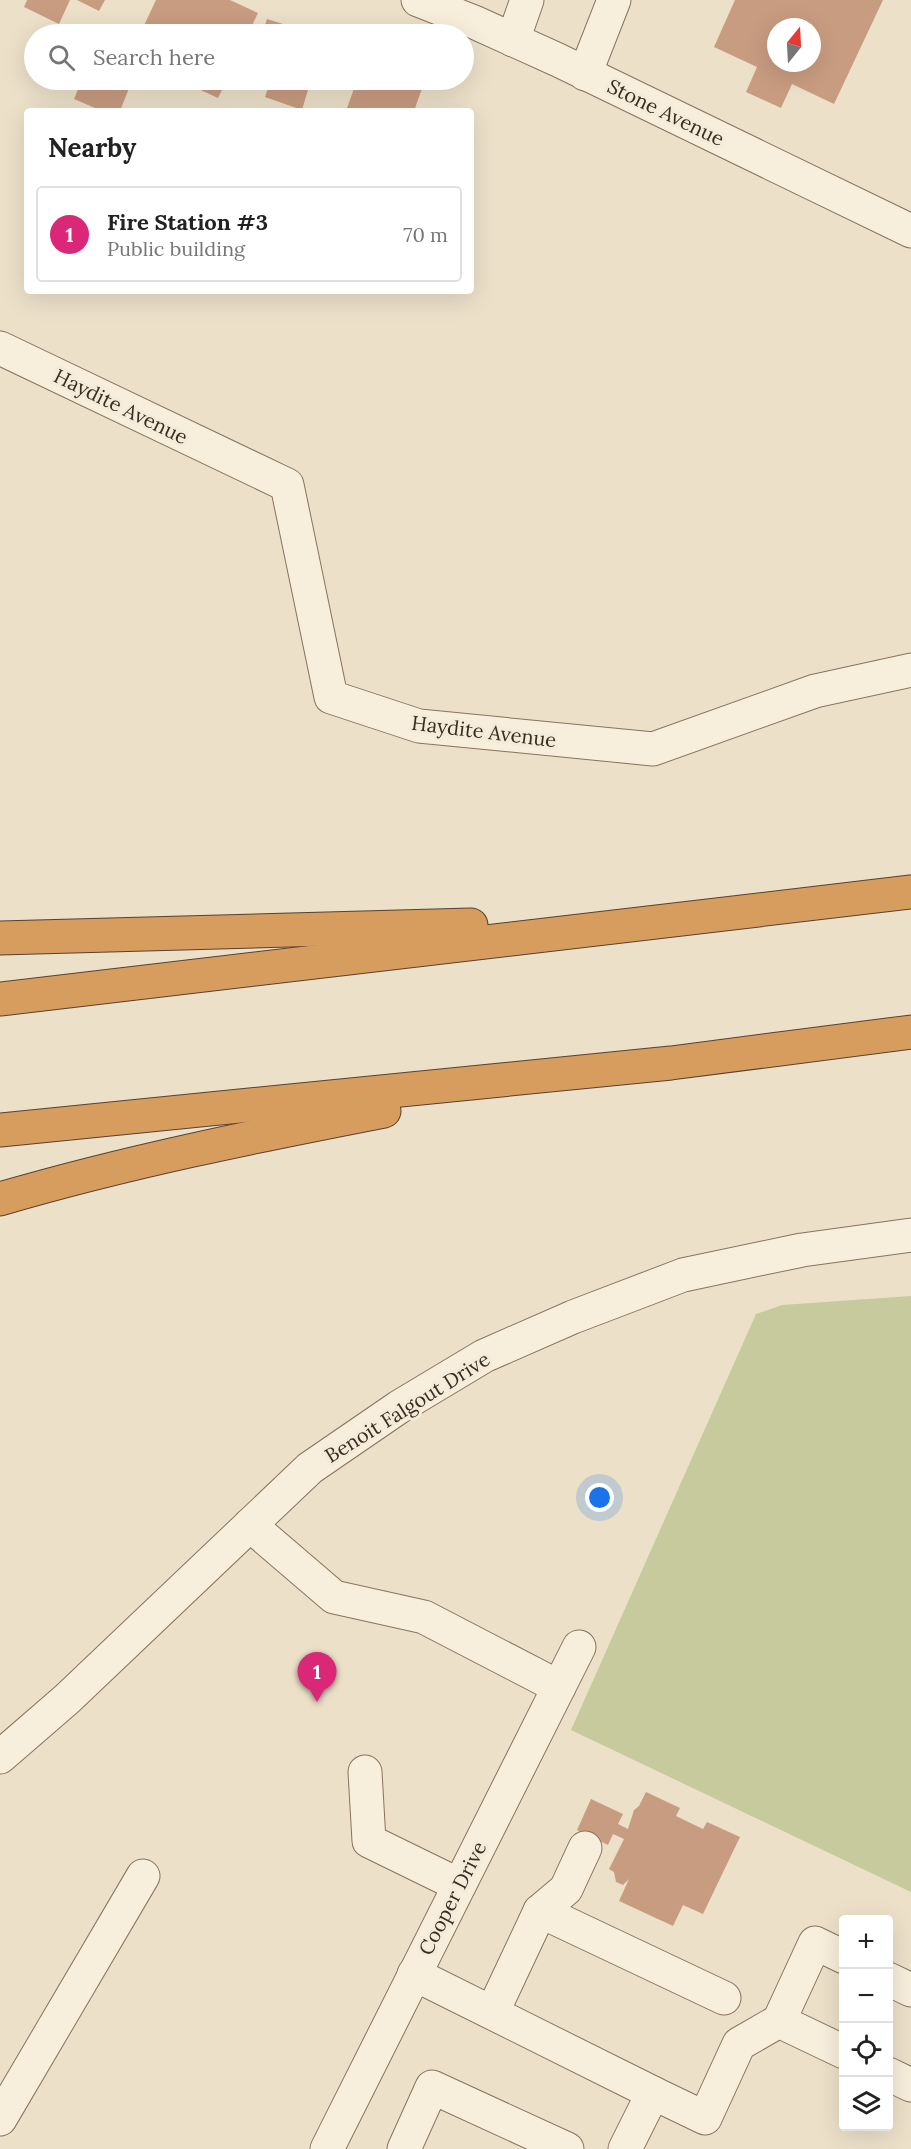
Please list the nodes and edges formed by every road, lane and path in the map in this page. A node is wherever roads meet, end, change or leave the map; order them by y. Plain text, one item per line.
1 (418, 0) edge
2 (527, 0) edge
3 (614, 0) edge
4 (513, 40) junction
5 (585, 74) junction
6 (911, 231) edge
7 (0, 348) edge
8 (911, 669) edge
9 (911, 892) edge
10 (686, 919) junction
11 (0, 938) edge
12 (0, 999) edge
13 (911, 1032) edge
14 (671, 1063) junction
15 (0, 1130) edge
16 (0, 1199) edge
17 (911, 1235) edge
18 (250, 1526) junction
19 (579, 1647) dead end
20 (559, 1687) junction
21 (0, 1757) edge
22 (365, 1772) dead end
23 (585, 1848) dead end
24 (143, 1876) dead end
25 (459, 1885) junction
26 (540, 1911) junction
27 (839, 1955) edge
28 (414, 1974) junction
29 (893, 1981) edge
30 (911, 1990) edge
31 (724, 1998) dead end
32 (493, 2011) junction
33 (780, 2021) junction
34 (839, 2050) edge
35 (893, 2076) edge
36 (911, 2085) edge
37 (653, 2093) junction
38 (0, 2119) edge
39 (327, 2149) edge
40 (404, 2149) edge
41 (567, 2149) edge
42 (625, 2149) edge

1 - 4 street, Stone Avenue
2 - 4 street
3 - 5 street
4 - 5 street, Stone Avenue
5 - 6 street, Stone Avenue
7 - 8 street, Haydite Avenue
9 - 10 highway
10 - 11 highway
10 - 12 highway
13 - 14 highway
14 - 15 highway
14 - 16 highway
17 - 18 street, Benoit Falgout Drive
18 - 20 street
18 - 21 street, Benoit Falgout Drive
19 - 20 street, Cooper Drive
20 - 25 street, Cooper Drive
22 - 25 street
23 - 26 street
24 - 38 street
25 - 28 street, Cooper Drive
26 - 31 street
26 - 32 street
27 - 33 street
28 - 32 street
28 - 39 street, Cooper Drive
29 - 30 street
32 - 37 street
33 - 34 street
33 - 37 street
35 - 36 street
37 - 42 street
40 - 41 street

